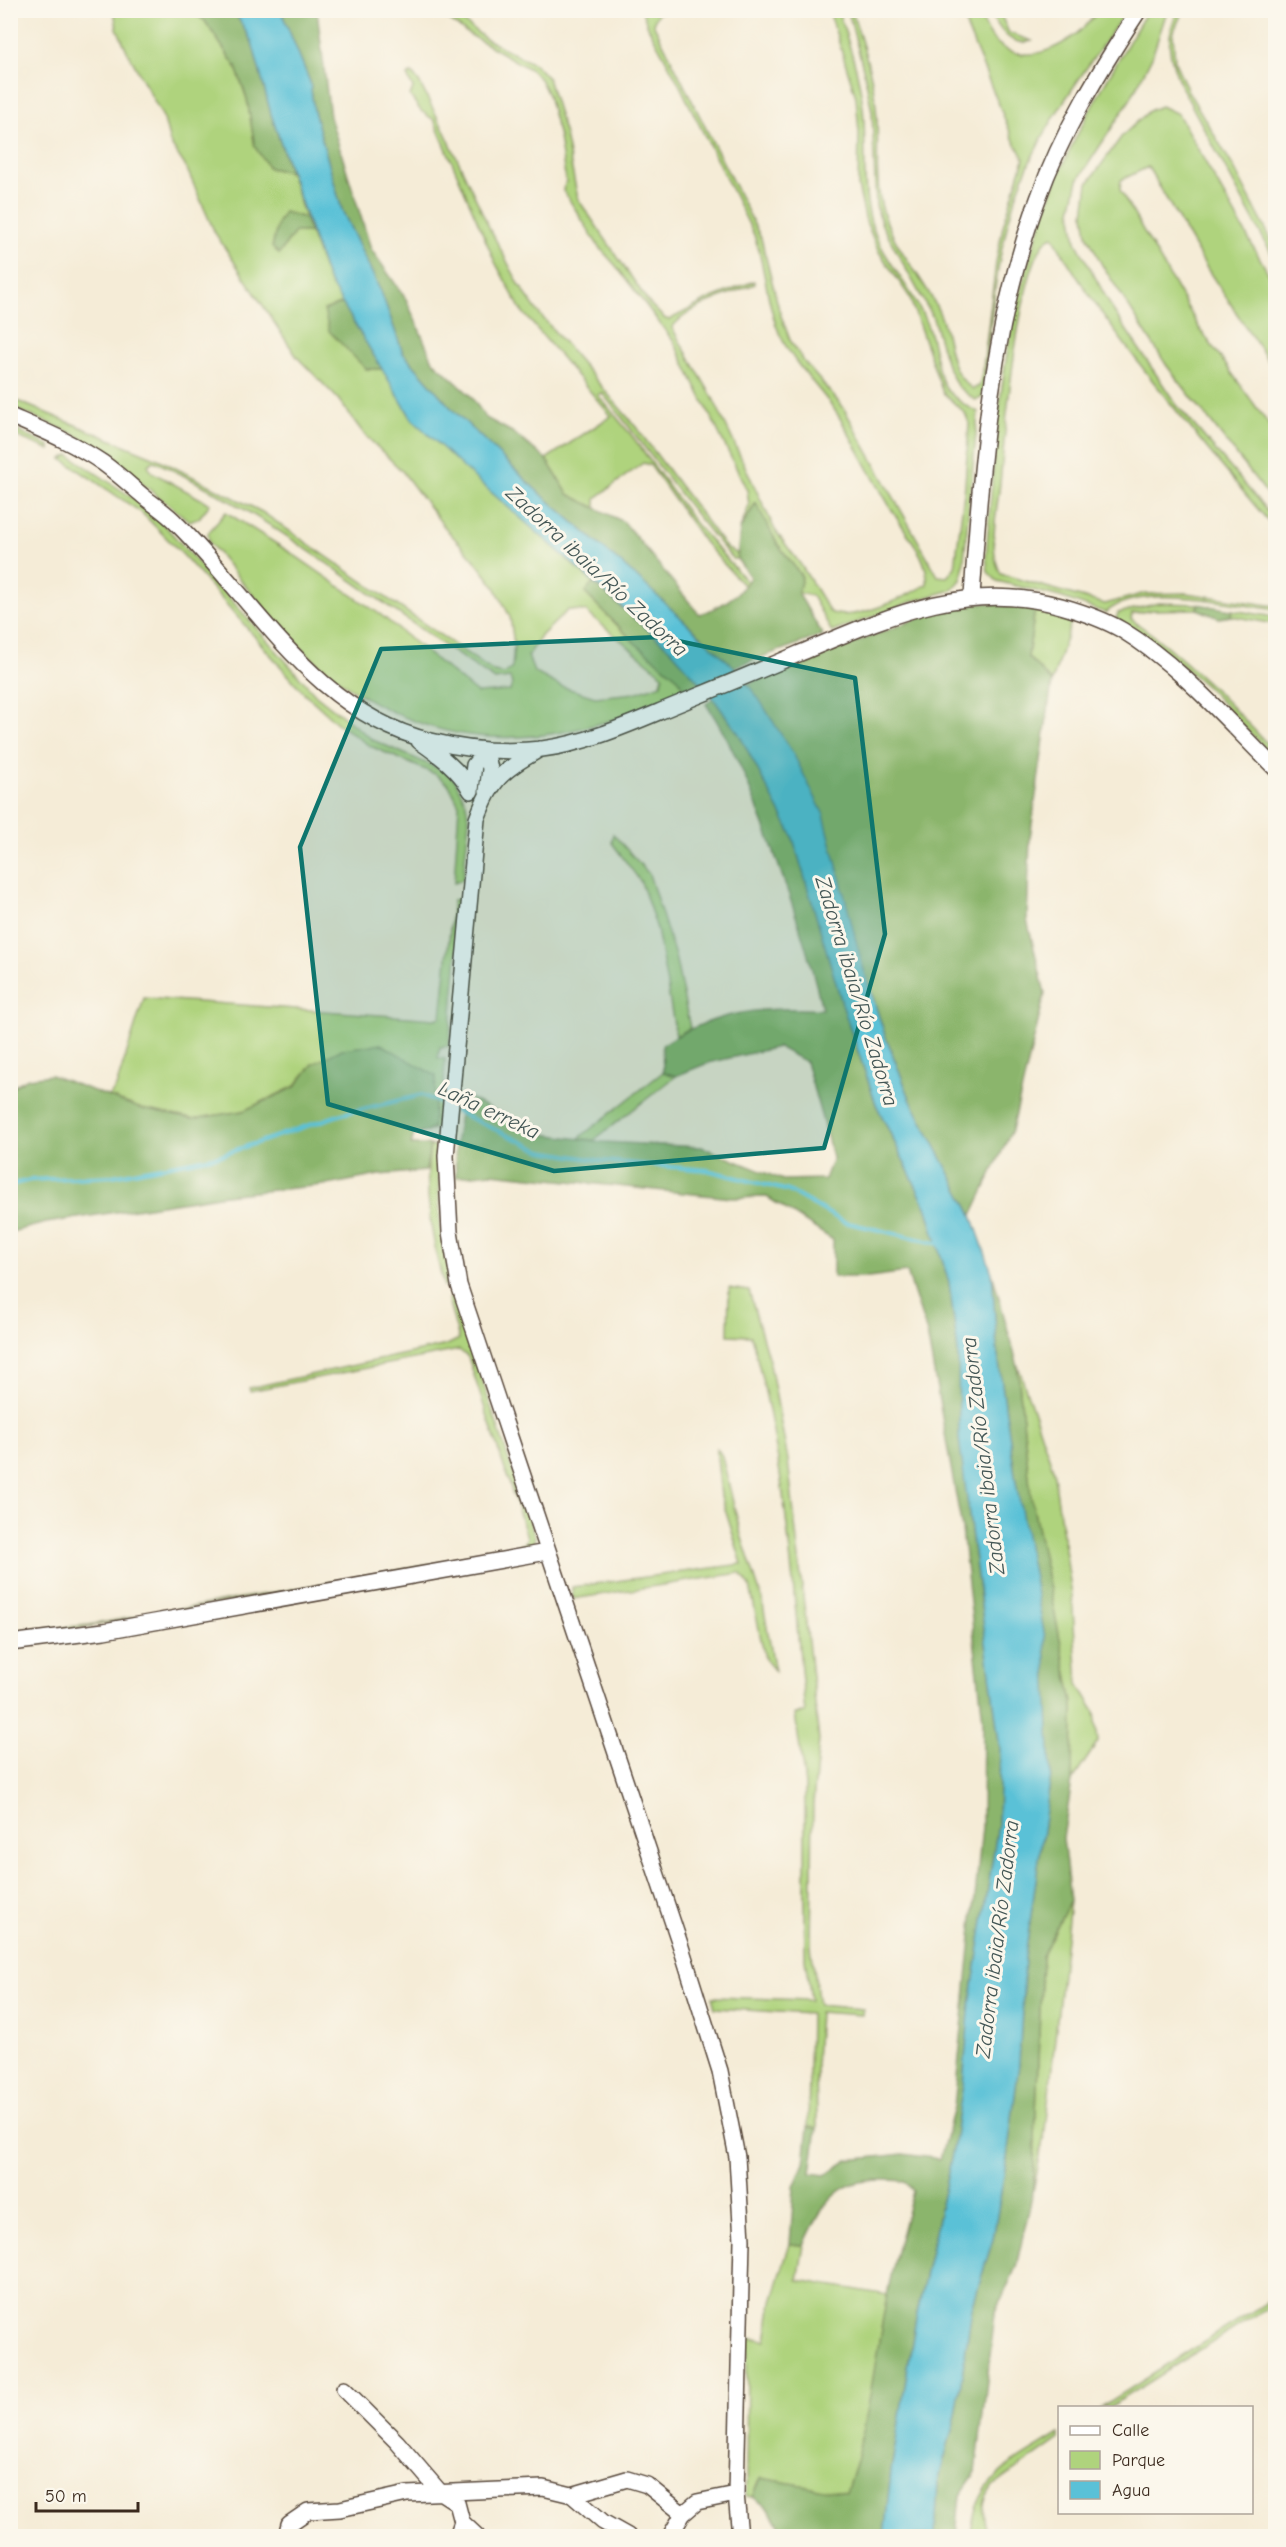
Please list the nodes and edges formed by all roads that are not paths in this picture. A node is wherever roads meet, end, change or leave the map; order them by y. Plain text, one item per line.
1 (1139, 10) edge
2 (10, 416) edge
3 (972, 596) junction
4 (409, 734) junction
5 (540, 749) junction
6 (486, 750) junction
7 (1275, 769) edge
8 (478, 793) junction
9 (548, 1552) junction
10 (10, 1643) edge
11 (344, 2389) dead end
12 (440, 2492) junction
13 (736, 2494) junction
14 (572, 2496) junction
15 (683, 2514) junction
16 (459, 2529) edge
17 (674, 2535) edge
18 (286, 2536) edge
19 (477, 2536) edge
20 (628, 2536) edge
21 (740, 2536) edge

1 - 3 street
2 - 4 street
3 - 5 street
3 - 7 street
4 - 6 street
4 - 8 street
5 - 6 street
5 - 8 street
6 - 8 street
8 - 9 street
9 - 10 street
9 - 13 street
11 - 12 street
12 - 14 street
12 - 16 street
12 - 18 street
13 - 15 street
13 - 21 street
14 - 15 street
14 - 20 street
15 - 17 street
16 - 19 street

